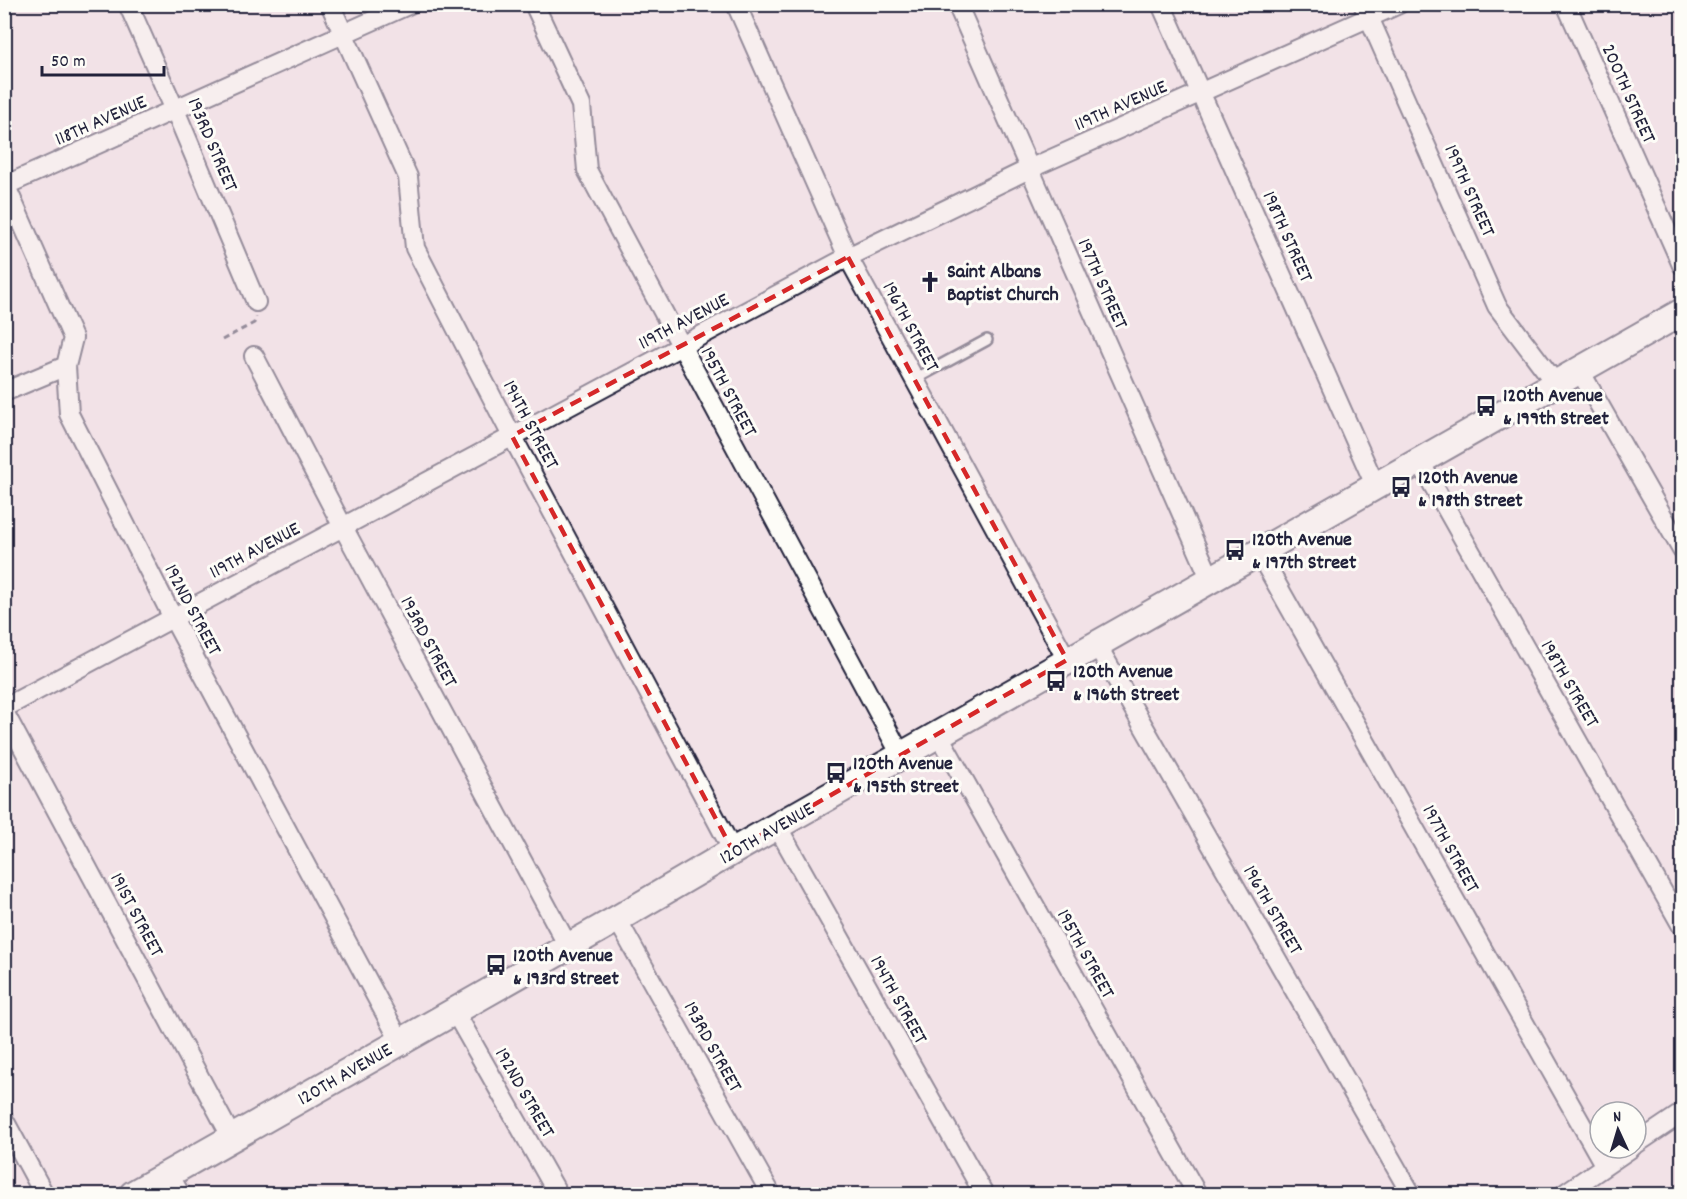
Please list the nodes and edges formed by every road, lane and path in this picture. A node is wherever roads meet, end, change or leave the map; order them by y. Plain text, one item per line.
1 (128, 4) edge
2 (330, 4) edge
3 (410, 4) edge
4 (534, 4) edge
5 (736, 4) edge
6 (957, 4) edge
7 (1161, 4) edge
8 (1399, 4) edge
9 (1566, 4) edge
10 (1366, 11) edge
11 (343, 35) junction
12 (1200, 93) junction
13 (175, 110) junction
14 (1029, 169) junction
15 (5, 185) edge
16 (848, 256) junction
17 (1683, 265) edge
18 (256, 302) dead end
19 (1683, 312) edge
20 (254, 324) dead end
21 (222, 340) dead end
22 (987, 340) dead end
23 (680, 346) junction
24 (255, 356) dead end
25 (66, 366) junction
26 (1580, 370) junction
27 (915, 380) junction
28 (1556, 384) junction
29 (4, 392) edge
30 (512, 436) junction
31 (1420, 462) junction
32 (1376, 487) junction
33 (343, 527) junction
34 (1683, 550) edge
35 (1259, 553) junction
36 (1211, 580) junction
37 (173, 618) junction
38 (1098, 645) junction
39 (1067, 660) junction
40 (4, 710) edge
41 (938, 734) junction
42 (901, 755) junction
43 (777, 826) junction
44 (733, 851) junction
45 (617, 919) junction
46 (1683, 926) edge
47 (568, 946) junction
48 (455, 1012) junction
49 (400, 1041) junction
50 (1683, 1113) edge
51 (4, 1120) edge
52 (1648, 1136) edge
53 (232, 1138) junction
54 (1614, 1160) edge
55 (1605, 1166) junction
56 (175, 1184) edge
57 (44, 1194) edge
58 (133, 1194) edge
59 (558, 1194) edge
60 (771, 1194) edge
61 (984, 1194) edge
62 (1197, 1194) edge
63 (1411, 1194) edge
64 (1564, 1194) edge

1 - 13 street, 193RD STREET
2 - 11 street, 194TH STREET
3 - 11 street, 118TH AVENUE
4 - 23 street, 195TH STREET
5 - 16 street, 196TH STREET
6 - 14 street, 197TH STREET
7 - 12 street, 198TH STREET
8 - 10 street, 119TH AVENUE
9 - 17 street, 200TH STREET
10 - 12 street, 119TH AVENUE
10 - 28 street, 199TH STREET
11 - 13 street, 118TH AVENUE
11 - 30 street, 194TH STREET
12 - 14 street, 119TH AVENUE
12 - 32 street, 198TH STREET
13 - 15 street, 118TH AVENUE
13 - 18 street, 193RD STREET
14 - 16 street, 119TH AVENUE
14 - 36 street, 197TH STREET
15 - 25 street, 192ND STREET
16 - 23 street, 119TH AVENUE
16 - 27 street, 196TH STREET
19 - 26 street, 120TH AVENUE
20 - 21 path
22 - 27 lane
23 - 30 street, 119TH AVENUE
23 - 42 street, 195TH STREET
24 - 33 street, 193RD STREET
25 - 29 street
25 - 37 street, 192ND STREET
26 - 28 street, 120TH AVENUE
26 - 34 street
27 - 39 street, 196TH STREET
28 - 31 street, 120TH AVENUE
30 - 33 street, 119TH AVENUE
30 - 44 street, 194TH STREET
31 - 32 street, 120TH AVENUE
31 - 46 street, 198TH STREET
32 - 35 street, 120TH AVENUE
33 - 37 street, 119TH AVENUE
33 - 47 street, 193RD STREET
35 - 36 street, 120TH AVENUE
35 - 55 street, 197TH STREET
36 - 38 street, 120TH AVENUE
37 - 40 street, 119TH AVENUE
37 - 49 street, 192ND STREET
38 - 39 street, 120TH AVENUE
38 - 63 street, 196TH STREET
39 - 41 street, 120TH AVENUE
40 - 53 street, 191ST STREET
41 - 42 street, 120TH AVENUE
41 - 62 street, 195TH STREET
42 - 43 street, 120TH AVENUE
43 - 44 street, 120TH AVENUE
43 - 61 street, 194TH STREET
44 - 45 street, 120TH AVENUE
45 - 47 street, 120TH AVENUE
45 - 60 street, 193RD STREET
47 - 48 street, 120TH AVENUE
48 - 49 street, 120TH AVENUE
48 - 59 street, 192ND STREET
49 - 53 street, 120TH AVENUE
50 - 52 street
51 - 57 street
53 - 56 street, 120TH AVENUE
54 - 55 street
55 - 64 street
56 - 58 street, 120TH AVENUE

